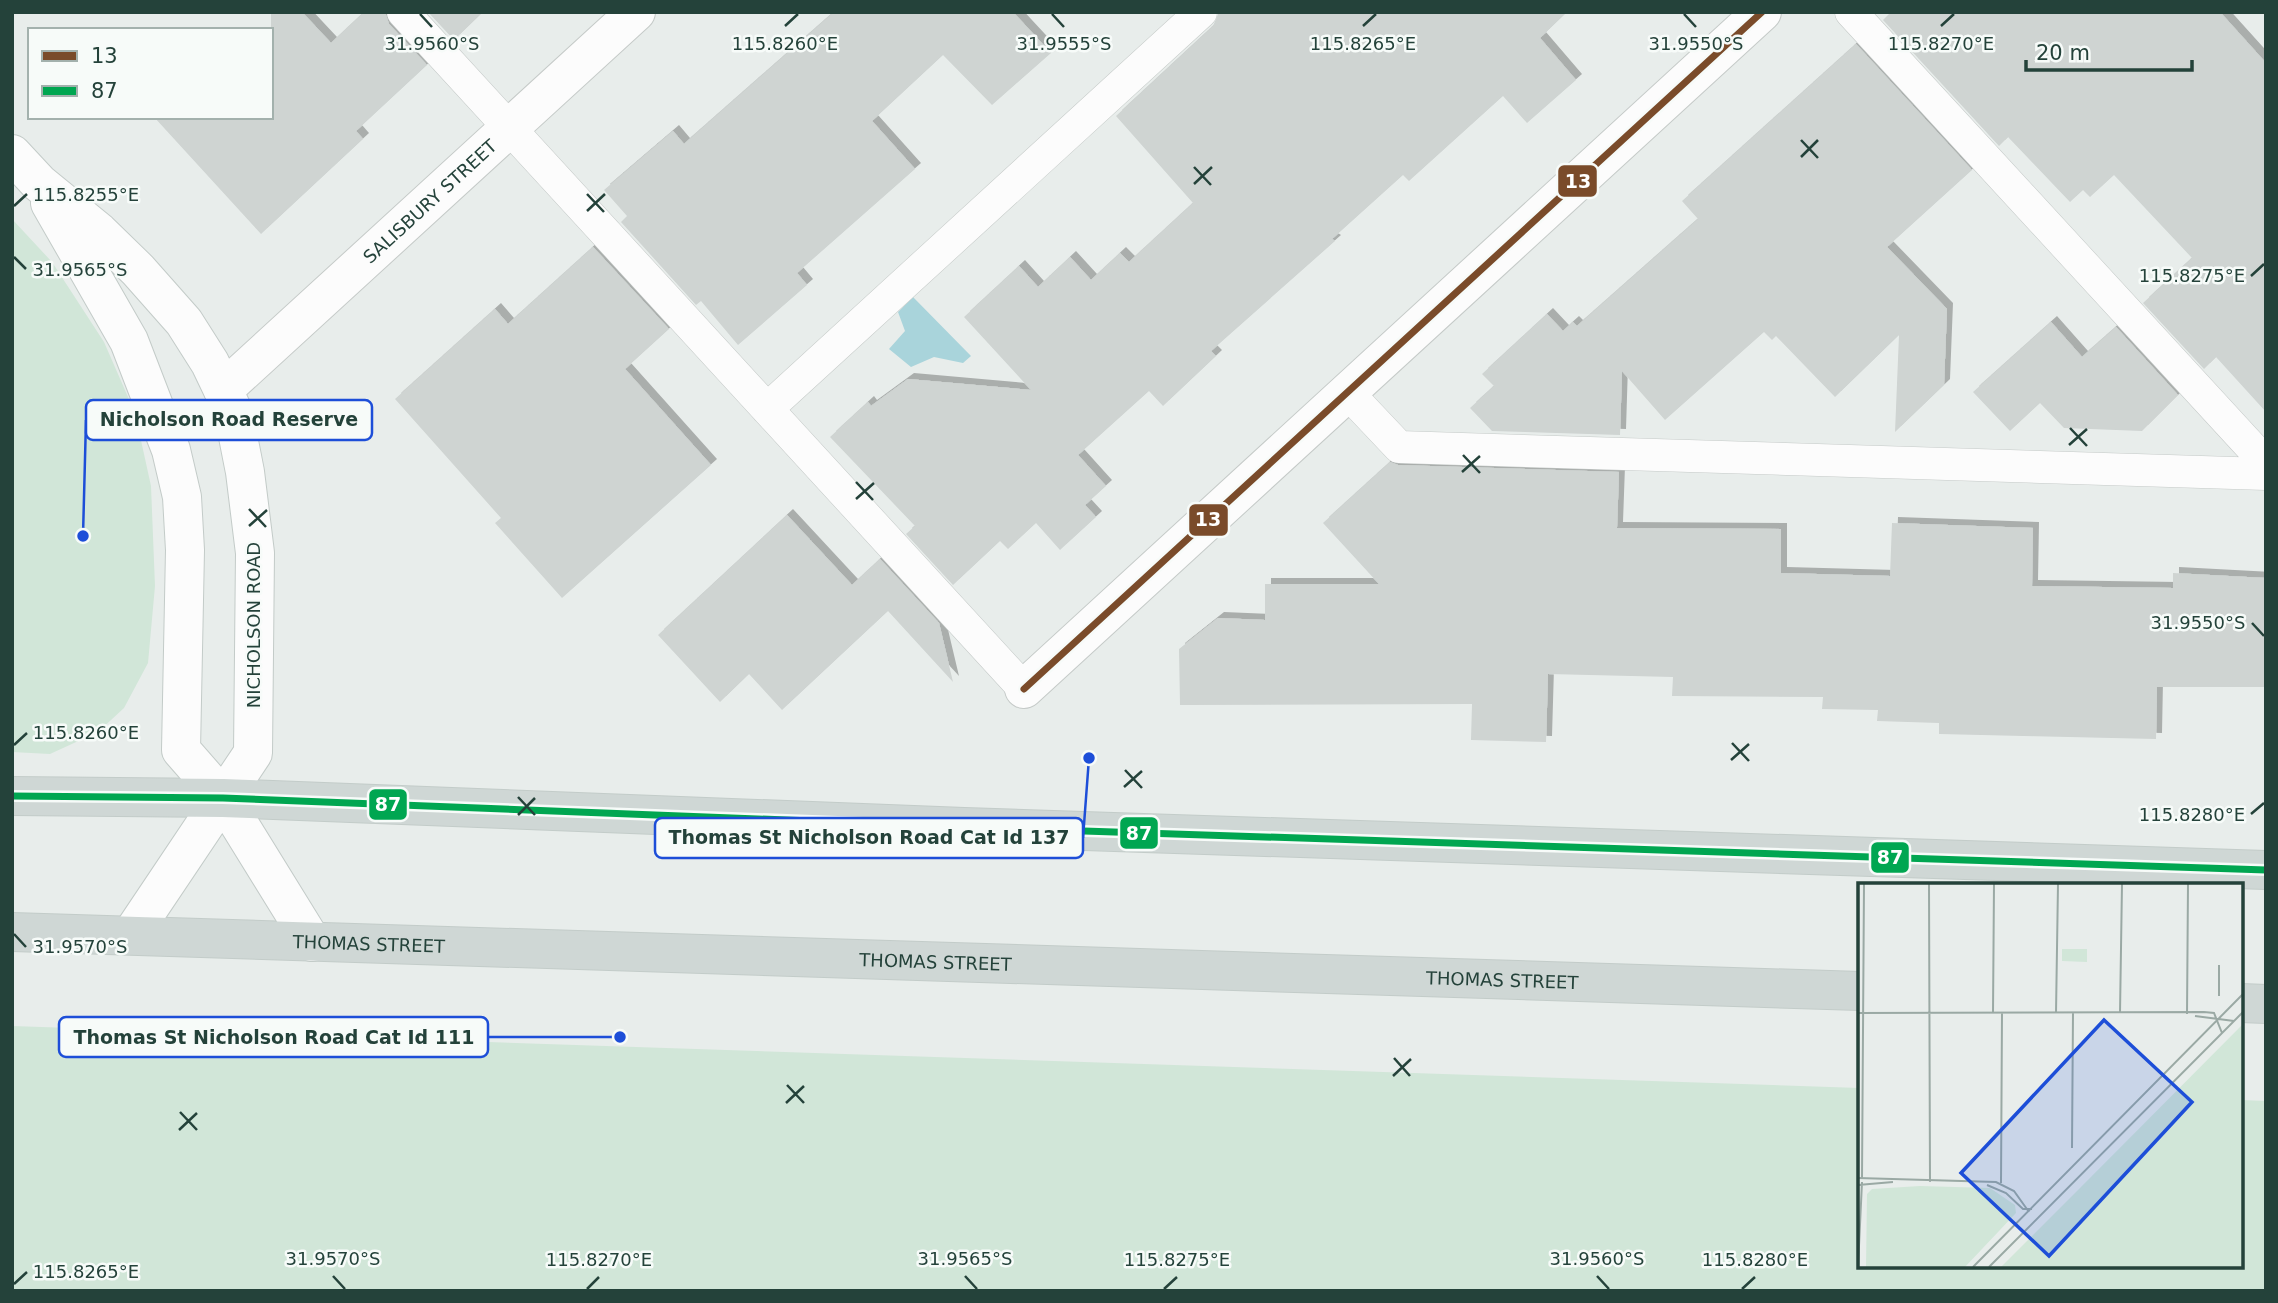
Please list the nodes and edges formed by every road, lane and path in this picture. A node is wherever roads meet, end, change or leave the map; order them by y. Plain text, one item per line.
1 (403, 12) edge
2 (636, 12) edge
3 (1201, 12) edge
4 (1762, 12) edge
5 (1851, 12) edge
6 (509, 129) junction
7 (12, 154) edge
8 (39, 183) junction
9 (223, 390) junction
10 (1348, 392) junction
11 (767, 409) junction
12 (2266, 463) edge
13 (2266, 474) edge
14 (1024, 689) joint
15 (12, 796) edge
16 (223, 798) junction
17 (2266, 870) edge
18 (12, 932) edge
19 (131, 935) junction
20 (312, 942) junction
21 (1858, 991) edge
22 (2243, 1003) edge
23 (2266, 1004) edge

1 - 6 lane
2 - 6 main road, SALISBURY STREET
3 - 11 lane
4 - 10 main road
5 - 12 lane
6 - 9 main road, SALISBURY STREET
6 - 11 lane
7 - 8 main road, NICHOLSON ROAD
8 - 9 main road, NICHOLSON ROAD
8 - 16 main road, NICHOLSON ROAD
9 - 16 main road, NICHOLSON ROAD
10 - 13 lane
10 - 14 main road
11 - 14 lane
15 - 16 main road
16 - 17 main road
16 - 19 main road, NICHOLSON ROAD
16 - 20 main road, NICHOLSON ROAD
18 - 19 main road, THOMAS STREET
19 - 20 main road, THOMAS STREET
20 - 21 main road, THOMAS STREET
22 - 23 main road

